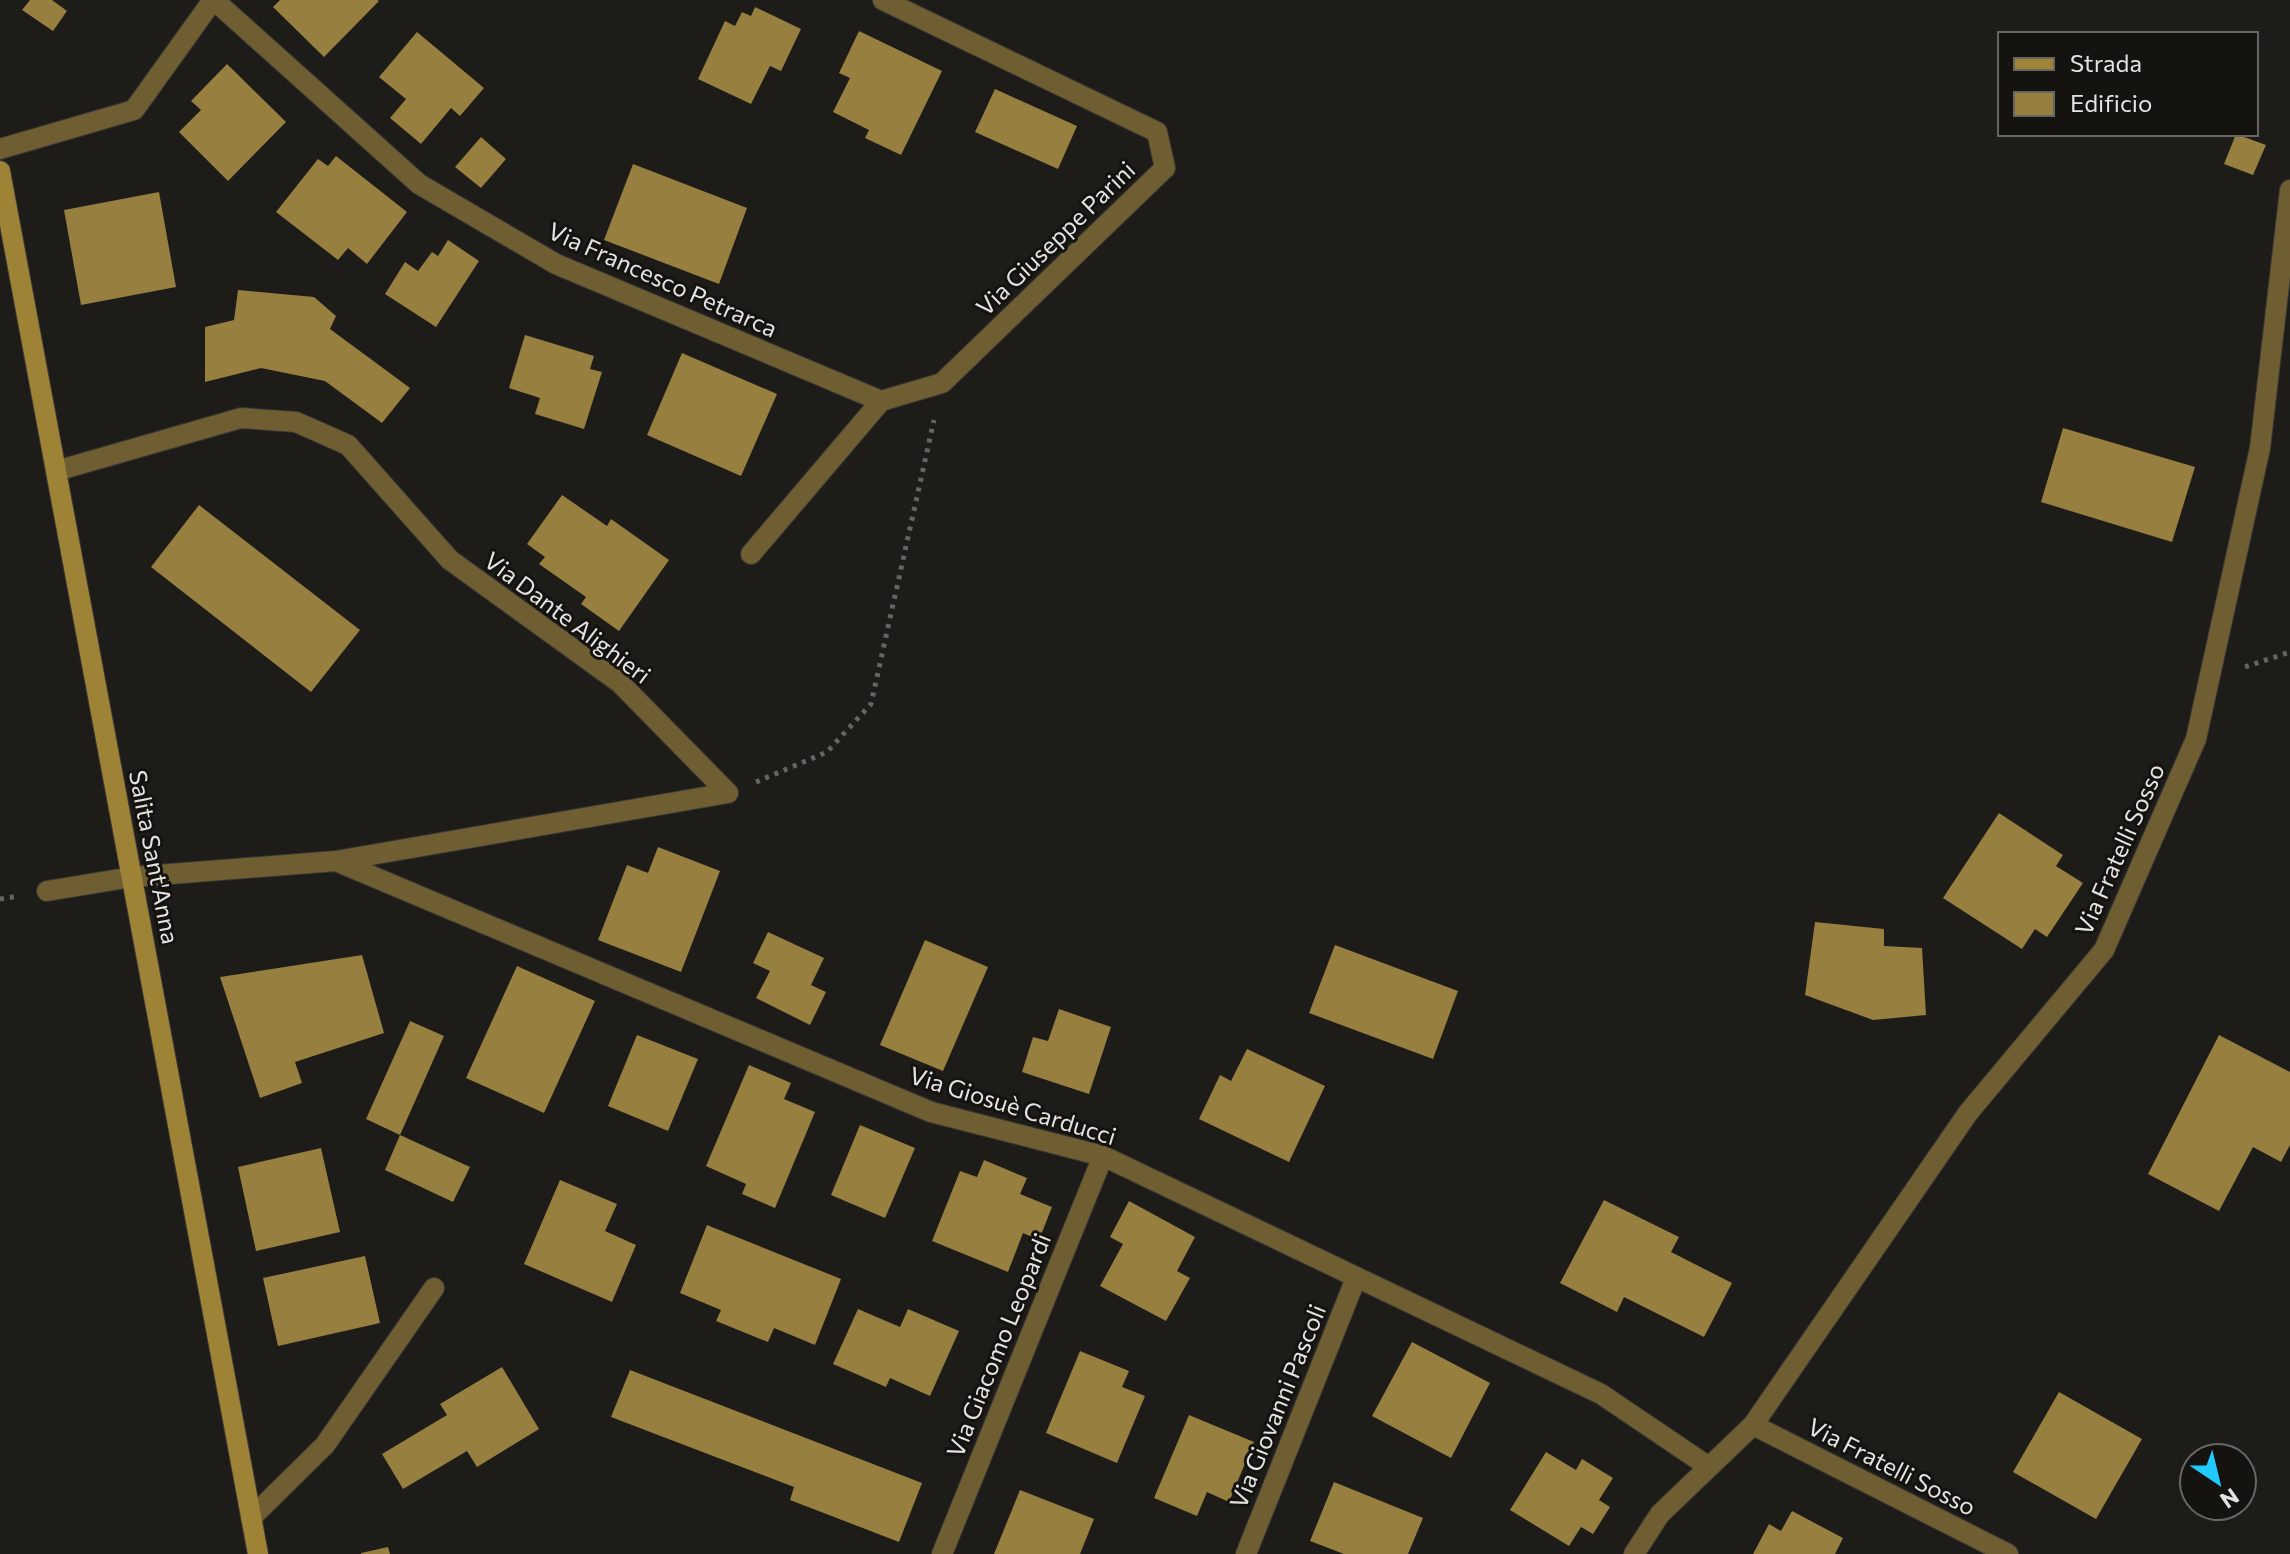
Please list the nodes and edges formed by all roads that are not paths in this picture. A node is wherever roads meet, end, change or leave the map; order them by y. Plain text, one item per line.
1 (213, 0) edge
2 (883, 0) edge
3 (0, 149) edge
4 (0, 171) edge
5 (2290, 190) edge
6 (881, 401) junction
7 (56, 471) junction
8 (751, 554) dead end
9 (336, 861) junction
10 (132, 877) junction
11 (47, 891) dead end
12 (1103, 1156) junction
13 (1356, 1278) junction
14 (434, 1288) dead end
15 (1753, 1425) junction
16 (1709, 1467) junction
17 (251, 1518) junction
18 (258, 1554) edge
19 (942, 1554) edge
20 (1246, 1554) edge
21 (1634, 1554) edge
22 (2008, 1554) edge

1 - 3 street
1 - 6 street, Via Francesco Petrarca
2 - 6 street, Via Giuseppe Parini
4 - 7 street, Salita Sant'Anna
5 - 15 street, Via Fratelli Sosso
6 - 8 street
7 - 9 street, Via Dante Alighieri
7 - 10 street, Salita Sant'Anna
9 - 10 street, Via Giosuè Carducci
9 - 12 street, Via Giosuè Carducci
10 - 11 street, Via Giosuè Carducci
10 - 17 street, Salita Sant'Anna
12 - 13 street, Via Giosuè Carducci
12 - 19 street, Via Giacomo Leopardi
13 - 16 street, Via Giosuè Carducci
13 - 20 street, Via Giovanni Pascoli
14 - 17 street
15 - 16 street, Via Fratelli Sosso
15 - 22 street, Via Fratelli Sosso
16 - 21 street, Via Fratelli Sosso
17 - 18 street, Salita Sant'Anna

